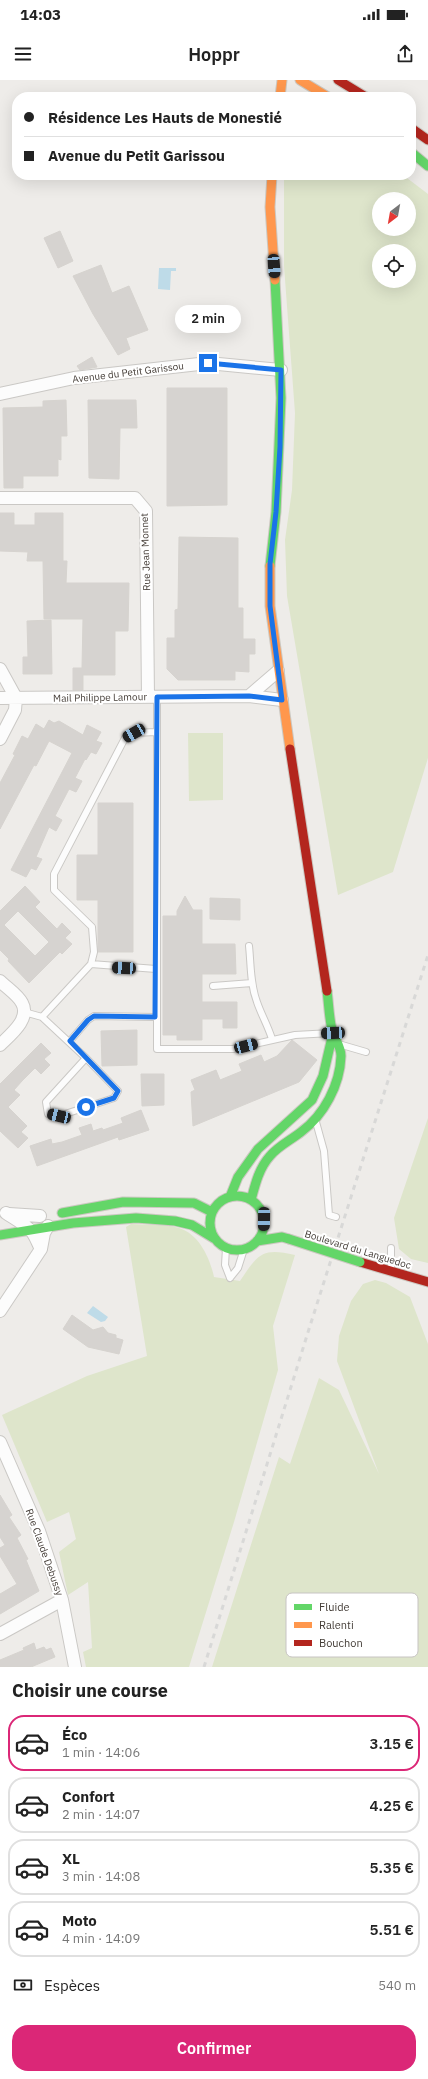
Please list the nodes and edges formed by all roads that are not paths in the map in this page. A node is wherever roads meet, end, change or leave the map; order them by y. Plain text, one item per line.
1 (282, 80) edge
2 (300, 80) edge
3 (338, 80) edge
4 (281, 92) edge
5 (320, 92) edge
6 (358, 92) edge
7 (416, 132) edge
8 (428, 140) edge
9 (416, 156) edge
10 (428, 166) edge
11 (272, 180) edge
12 (281, 370) junction
13 (0, 394) edge
14 (0, 498) edge
15 (0, 668) edge
16 (278, 671) junction
17 (249, 696) junction
18 (152, 697) junction
19 (0, 698) edge
20 (16, 698) junction
21 (282, 700) junction
22 (156, 732) junction
23 (0, 739) edge
24 (249, 946) dead end
25 (92, 964) junction
26 (156, 969) junction
27 (0, 981) edge
28 (252, 983) junction
29 (213, 986) dead end
30 (24, 1012) junction
31 (42, 1017) junction
32 (155, 1017) junction
33 (333, 1033) junction
34 (272, 1039) junction
35 (70, 1041) junction
36 (339, 1044) junction
37 (0, 1045) edge
38 (366, 1052) dead end
39 (86, 1058) junction
40 (315, 1119) junction
41 (230, 1197) junction
42 (251, 1200) junction
43 (212, 1212) junction
44 (3, 1213) edge
45 (336, 1217) dead end
46 (48, 1218) junction
47 (264, 1219) junction
48 (16, 1230) edge
49 (280, 1233) junction
50 (215, 1239) junction
51 (257, 1241) junction
52 (39, 1245) junction
53 (226, 1248) junction
54 (391, 1248) dead end
55 (244, 1249) junction
56 (391, 1270) junction
57 (428, 1282) edge
58 (0, 1311) edge
59 (0, 1442) edge
60 (62, 1600) junction
61 (0, 1634) edge
62 (75, 1667) edge

1 - 4 main road
2 - 5 main road
3 - 6 main road
7 - 8 main road
9 - 10 main road
11 - 12 main road
12 - 13 street, Avenue du Petit Garissou
12 - 16 main road
14 - 18 street, Rue Jean Monnet
15 - 20 street
16 - 17 street
16 - 21 main road
17 - 18 street, Mail Philippe Lamour
17 - 21 street, Mail Philippe Lamour
18 - 20 street, Mail Philippe Lamour
18 - 22 lane
19 - 20 street, Mail Philippe Lamour
20 - 23 street
21 - 33 main road
22 - 25 lane
22 - 26 lane
24 - 28 lane
25 - 26 lane
25 - 31 lane
26 - 32 lane
27 - 30 street
28 - 29 lane
28 - 34 lane
30 - 31 lane
30 - 37 street
31 - 35 lane
32 - 34 lane
32 - 35 lane
33 - 34 lane
33 - 36 main road
33 - 41 main road
35 - 39 lane
36 - 38 lane
36 - 40 main road
39 - 39 lane
40 - 42 main road
40 - 45 lane
41 - 42 main road
41 - 43 main road
42 - 47 main road
43 - 46 main road
43 - 50 main road
44 - 46 street
44 - 48 street
46 - 48 main road
46 - 50 main road
46 - 52 street
47 - 49 main road, Boulevard du Languedoc
47 - 51 main road
48 - 52 street
48 - 52 street
49 - 51 main road, Boulevard du Languedoc
49 - 56 main road, Boulevard du Languedoc, bridge
50 - 53 main road
51 - 55 main road
52 - 58 street
53 - 55 main road
53 - 55 lane
54 - 56 lane
56 - 57 main road, Boulevard du Languedoc
59 - 60 street, Rue Claude Debussy
60 - 61 street
60 - 62 street, Rue Claude Debussy

